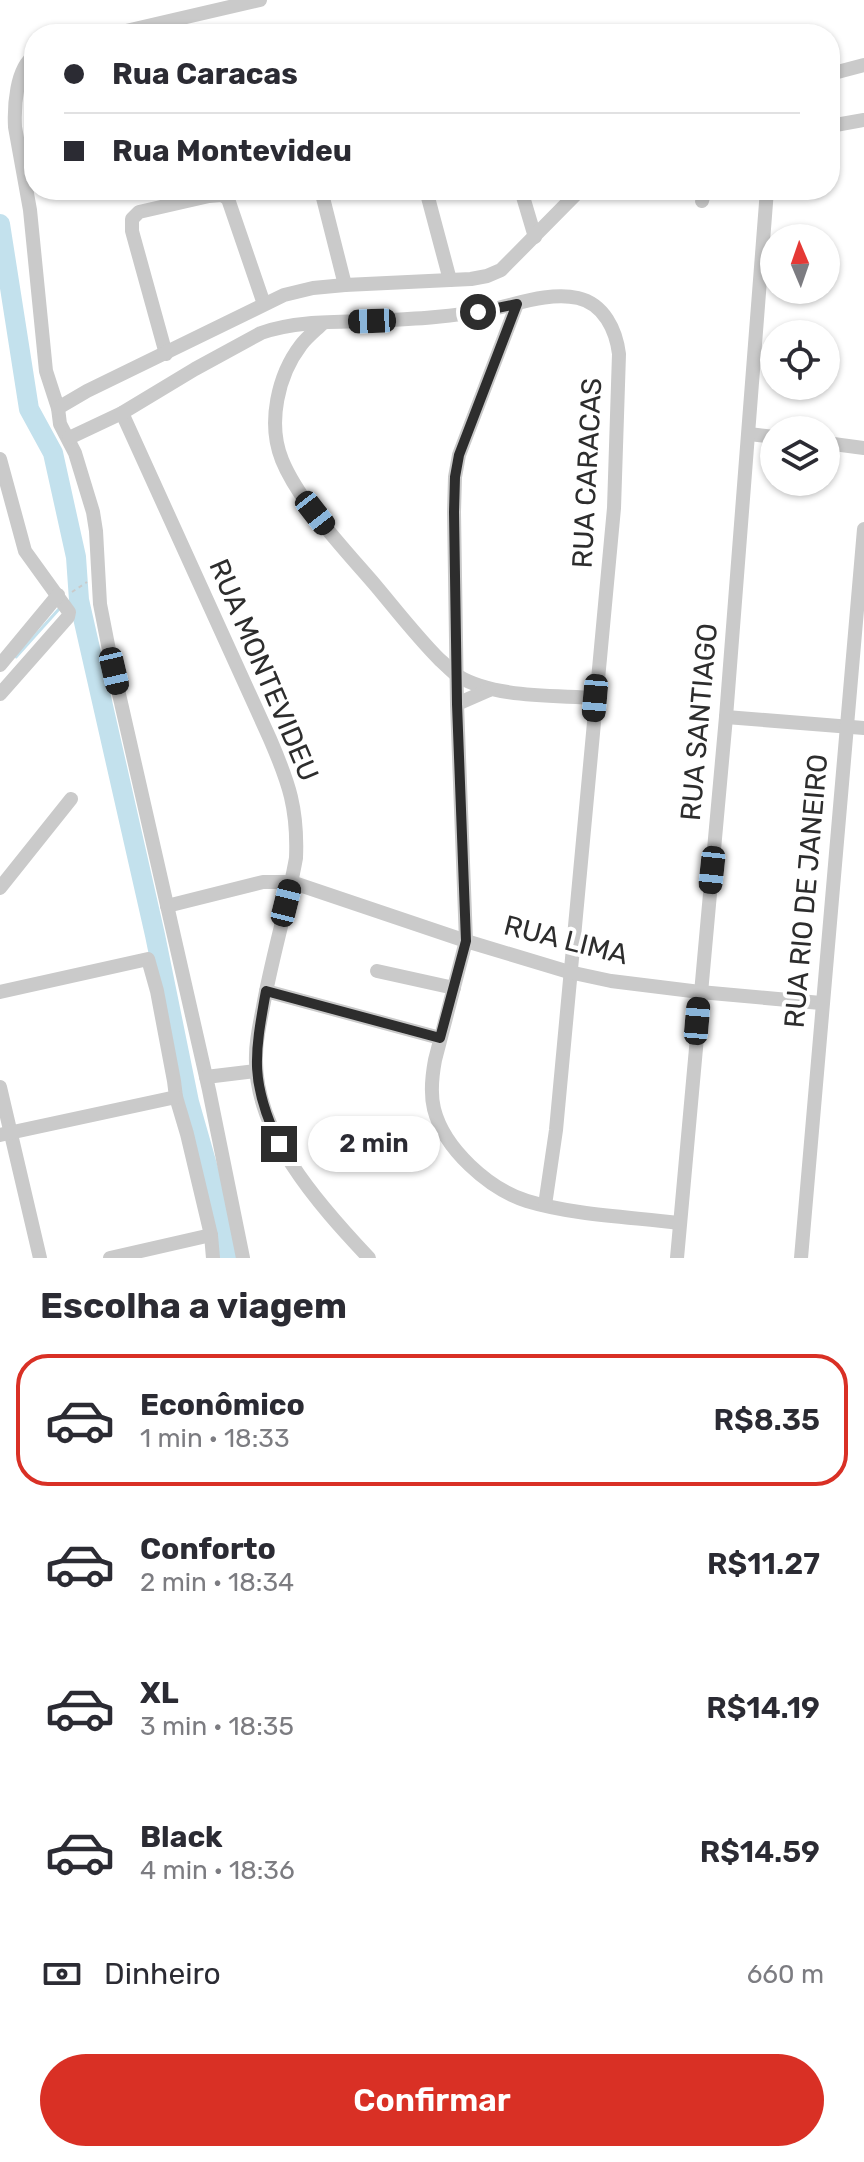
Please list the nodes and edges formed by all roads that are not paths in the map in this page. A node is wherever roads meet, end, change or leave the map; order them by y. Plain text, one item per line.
1 (260, 0) edge
2 (156, 24) edge
3 (864, 65) edge
4 (24, 68) edge
5 (840, 71) edge
6 (864, 120) edge
7 (840, 124) edge
8 (24, 177) edge
9 (28, 200) edge
10 (192, 200) edge
11 (228, 200) edge
12 (324, 200) edge
13 (429, 200) edge
14 (524, 200) edge
15 (570, 200) edge
16 (766, 200) edge
17 (535, 237) junction
18 (450, 280) junction
19 (345, 285) junction
20 (264, 304) junction
21 (517, 304) junction
22 (323, 323) junction
23 (166, 354) junction
24 (58, 408) junction
25 (122, 413) junction
26 (749, 434) junction
27 (760, 435) edge
28 (69, 438) junction
29 (840, 445) edge
30 (864, 448) edge
31 (0, 459) edge
32 (4, 489) edge
33 (864, 529) edge
34 (64, 601) junction
35 (859, 622) edge
36 (0, 665) edge
37 (457, 675) junction
38 (489, 690) junction
39 (0, 694) edge
40 (595, 698) junction
41 (457, 704) junction
42 (726, 717) junction
43 (847, 727) junction
44 (864, 728) edge
45 (71, 799) dead end
46 (291, 882) junction
47 (0, 888) edge
48 (167, 906) junction
49 (466, 941) junction
50 (377, 971) dead end
51 (569, 972) junction
52 (454, 988) junction
53 (266, 991) junction
54 (0, 992) edge
55 (700, 992) junction
56 (821, 1003) junction
57 (440, 1038) junction
58 (256, 1071) junction
59 (206, 1077) junction
60 (0, 1087) edge
61 (176, 1097) junction
62 (5, 1134) edge
63 (545, 1205) junction
64 (679, 1223) junction
65 (211, 1235) junction
66 (40, 1258) edge
67 (110, 1258) edge
68 (213, 1258) edge
69 (243, 1258) edge
70 (369, 1258) edge
71 (677, 1258) edge
72 (801, 1258) edge

1 - 2 street
3 - 5 street
4 - 8 street
6 - 7 street
9 - 24 street
10 - 23 street
11 - 20 street
12 - 19 street
13 - 18 street
14 - 17 street
15 - 17 street
16 - 26 street, RUA SANTIAGO
17 - 18 street
18 - 19 street
19 - 20 street
20 - 23 street
21 - 22 street, RUA CARACAS
21 - 37 street
21 - 40 street, RUA CARACAS
22 - 25 street, RUA CARACAS
22 - 37 street
23 - 24 street
24 - 28 street
25 - 28 street, RUA CARACAS
25 - 46 street, RUA MONTEVIDEU
26 - 27 street
26 - 42 street, RUA SANTIAGO
28 - 48 street
29 - 30 street
31 - 32 street
32 - 34 street
33 - 35 street, RUA RIO DE JANEIRO
34 - 36 street
34 - 39 street
35 - 43 street, RUA RIO DE JANEIRO
37 - 38 street
37 - 41 street
38 - 40 street
38 - 41 street
40 - 51 street, RUA CARACAS
41 - 49 street
42 - 43 street
42 - 55 street, RUA SANTIAGO
43 - 44 street
43 - 56 street, RUA RIO DE JANEIRO
45 - 47 street
46 - 48 street, RUA LIMA
46 - 49 street, RUA LIMA
46 - 53 street, RUA MONTEVIDEU
48 - 59 street
49 - 51 street, RUA LIMA
49 - 52 street
50 - 52 street
51 - 55 street, RUA LIMA
51 - 63 street, RUA CARACAS
52 - 57 street
53 - 57 street
53 - 58 street, RUA MONTEVIDEU
54 - 61 street
55 - 56 street, RUA LIMA
55 - 64 street, RUA SANTIAGO
56 - 72 street, RUA RIO DE JANEIRO
57 - 63 street
58 - 59 street
58 - 70 street, RUA MONTEVIDEU
59 - 69 street
60 - 62 street
61 - 62 street
61 - 65 street
62 - 66 street
63 - 64 street
64 - 71 street, RUA SANTIAGO
65 - 67 street
65 - 68 street

